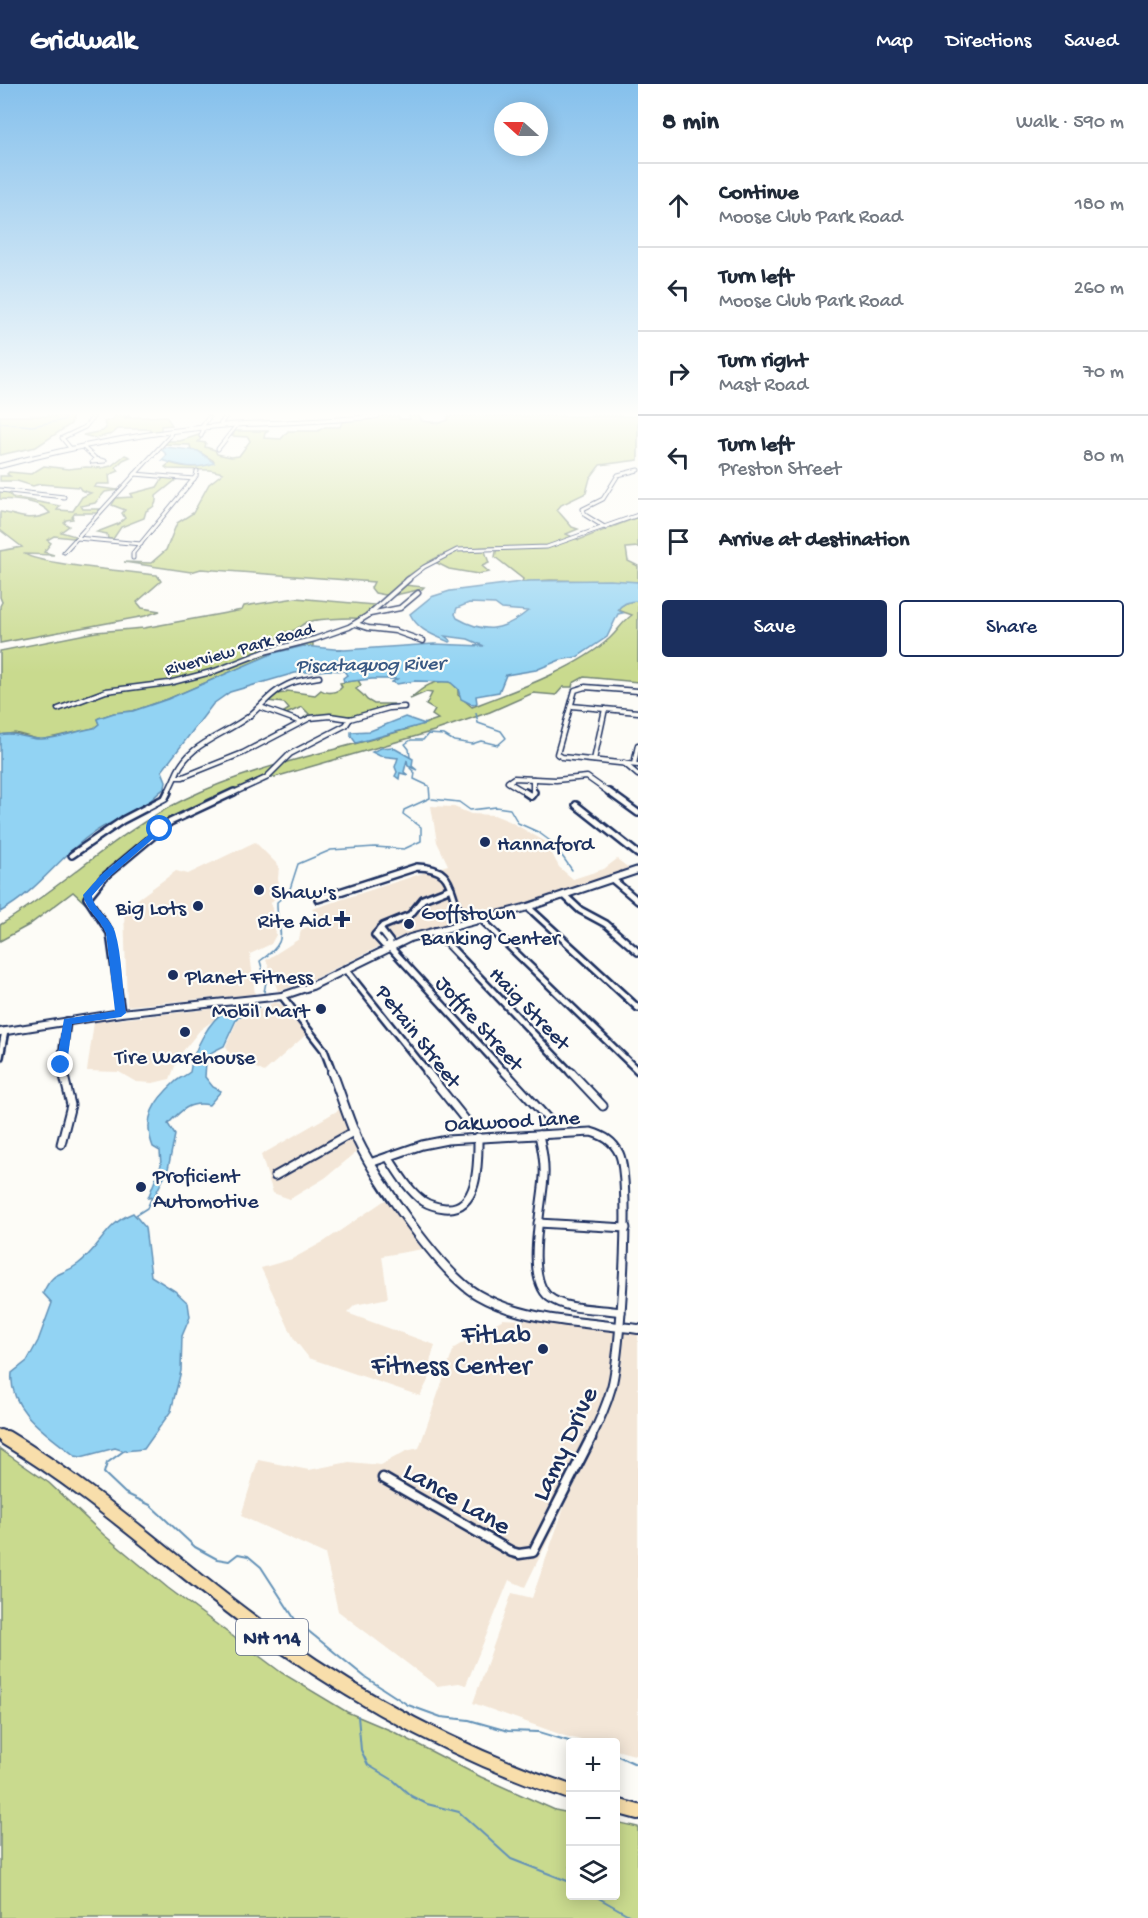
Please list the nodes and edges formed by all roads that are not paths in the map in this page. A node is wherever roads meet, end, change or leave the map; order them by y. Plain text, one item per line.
1 (110, 502) edge
2 (176, 502) edge
3 (598, 502) edge
4 (638, 515) edge
5 (606, 528) junction
6 (77, 538) junction
7 (141, 544) junction
8 (64, 552) dead end
9 (133, 558) dead end
10 (418, 593) dead end
11 (370, 614) junction
12 (356, 624) junction
13 (423, 641) dead end
14 (319, 678) dead end
15 (638, 691) edge
16 (571, 706) junction
17 (260, 707) junction
18 (404, 707) dead end
19 (58, 709) dead end
20 (605, 709) junction
21 (638, 712) edge
22 (350, 719) junction
23 (301, 722) junction
24 (638, 745) edge
25 (594, 760) junction
26 (624, 763) junction
27 (636, 764) edge
28 (638, 775) edge
29 (175, 777) junction
30 (533, 779) junction
31 (576, 806) dead end
32 (638, 813) edge
33 (638, 854) edge
34 (72, 855) dead end
35 (638, 870) edge
36 (612, 879) junction
37 (451, 888) junction
38 (564, 895) junction
39 (318, 899) dead end
40 (638, 901) edge
41 (528, 907) junction
42 (482, 921) junction
43 (472, 923) junction
44 (380, 929) junction
45 (435, 931) junction
46 (390, 946) junction
47 (638, 952) edge
48 (345, 969) junction
49 (282, 996) junction
50 (638, 1008) edge
51 (121, 1013) junction
52 (67, 1021) junction
53 (2, 1031) edge
54 (0, 1057) edge
55 (638, 1071) edge
56 (603, 1106) dead end
57 (548, 1119) dead end
58 (468, 1123) dead end
59 (355, 1131) junction
60 (539, 1135) junction
61 (478, 1137) junction
62 (61, 1144) dead end
63 (388, 1157) junction
64 (370, 1163) junction
65 (275, 1176) dead end
66 (538, 1223) junction
67 (626, 1228) junction
68 (621, 1312) junction
69 (619, 1327) junction
70 (638, 1329) edge
71 (0, 1435) edge
72 (383, 1478) dead end
73 (513, 1552) joint
74 (566, 1791) edge
75 (620, 1807) edge
76 (638, 1812) edge

1 - 6 street
2 - 7 street
3 - 5 street
4 - 5 street, Riverview Park Road
5 - 11 street, Riverview Park Road
6 - 7 street
6 - 8 street
7 - 9 street
10 - 11 street
11 - 12 street, Riverview Park Road
12 - 13 street
12 - 19 street, Riverview Park Road
14 - 17 street
15 - 16 street
16 - 20 street
16 - 25 street
17 - 23 street
17 - 29 street
18 - 22 street
20 - 21 street
20 - 25 street
22 - 23 street
22 - 51 street
23 - 29 street
24 - 27 street
25 - 26 street
26 - 27 street
26 - 28 street
29 - 34 street
30 - 30 street
30 - 32 street
31 - 33 street
35 - 36 main road
36 - 38 main road
36 - 40 street
37 - 39 street
37 - 43 street
37 - 44 street
38 - 41 main road
38 - 47 street
41 - 42 main road
41 - 50 street
42 - 43 main road
42 - 55 street
43 - 45 main road
44 - 46 street
44 - 46 street
45 - 46 main road
45 - 56 street, Haig Street
46 - 48 main road
46 - 57 street, Joffre Street
48 - 49 main road
48 - 58 street, Petain Street
49 - 51 main road
49 - 59 street
51 - 52 main road
52 - 53 main road
52 - 62 street
53 - 54 street
59 - 64 street
59 - 65 street
60 - 61 street, Oakwood Lane
60 - 66 street
60 - 67 street, Oakwood Lane
61 - 63 street, Oakwood Lane
61 - 63 street
63 - 64 street, Oakwood Lane
64 - 69 street
66 - 67 street
66 - 68 street
67 - 68 street, Oakwood Lane
68 - 69 street, Oakwood Lane
69 - 70 street
69 - 73 street, Lamy Drive
71 - 74 main road, NH 114
72 - 73 street, Lance Lane
75 - 76 main road

